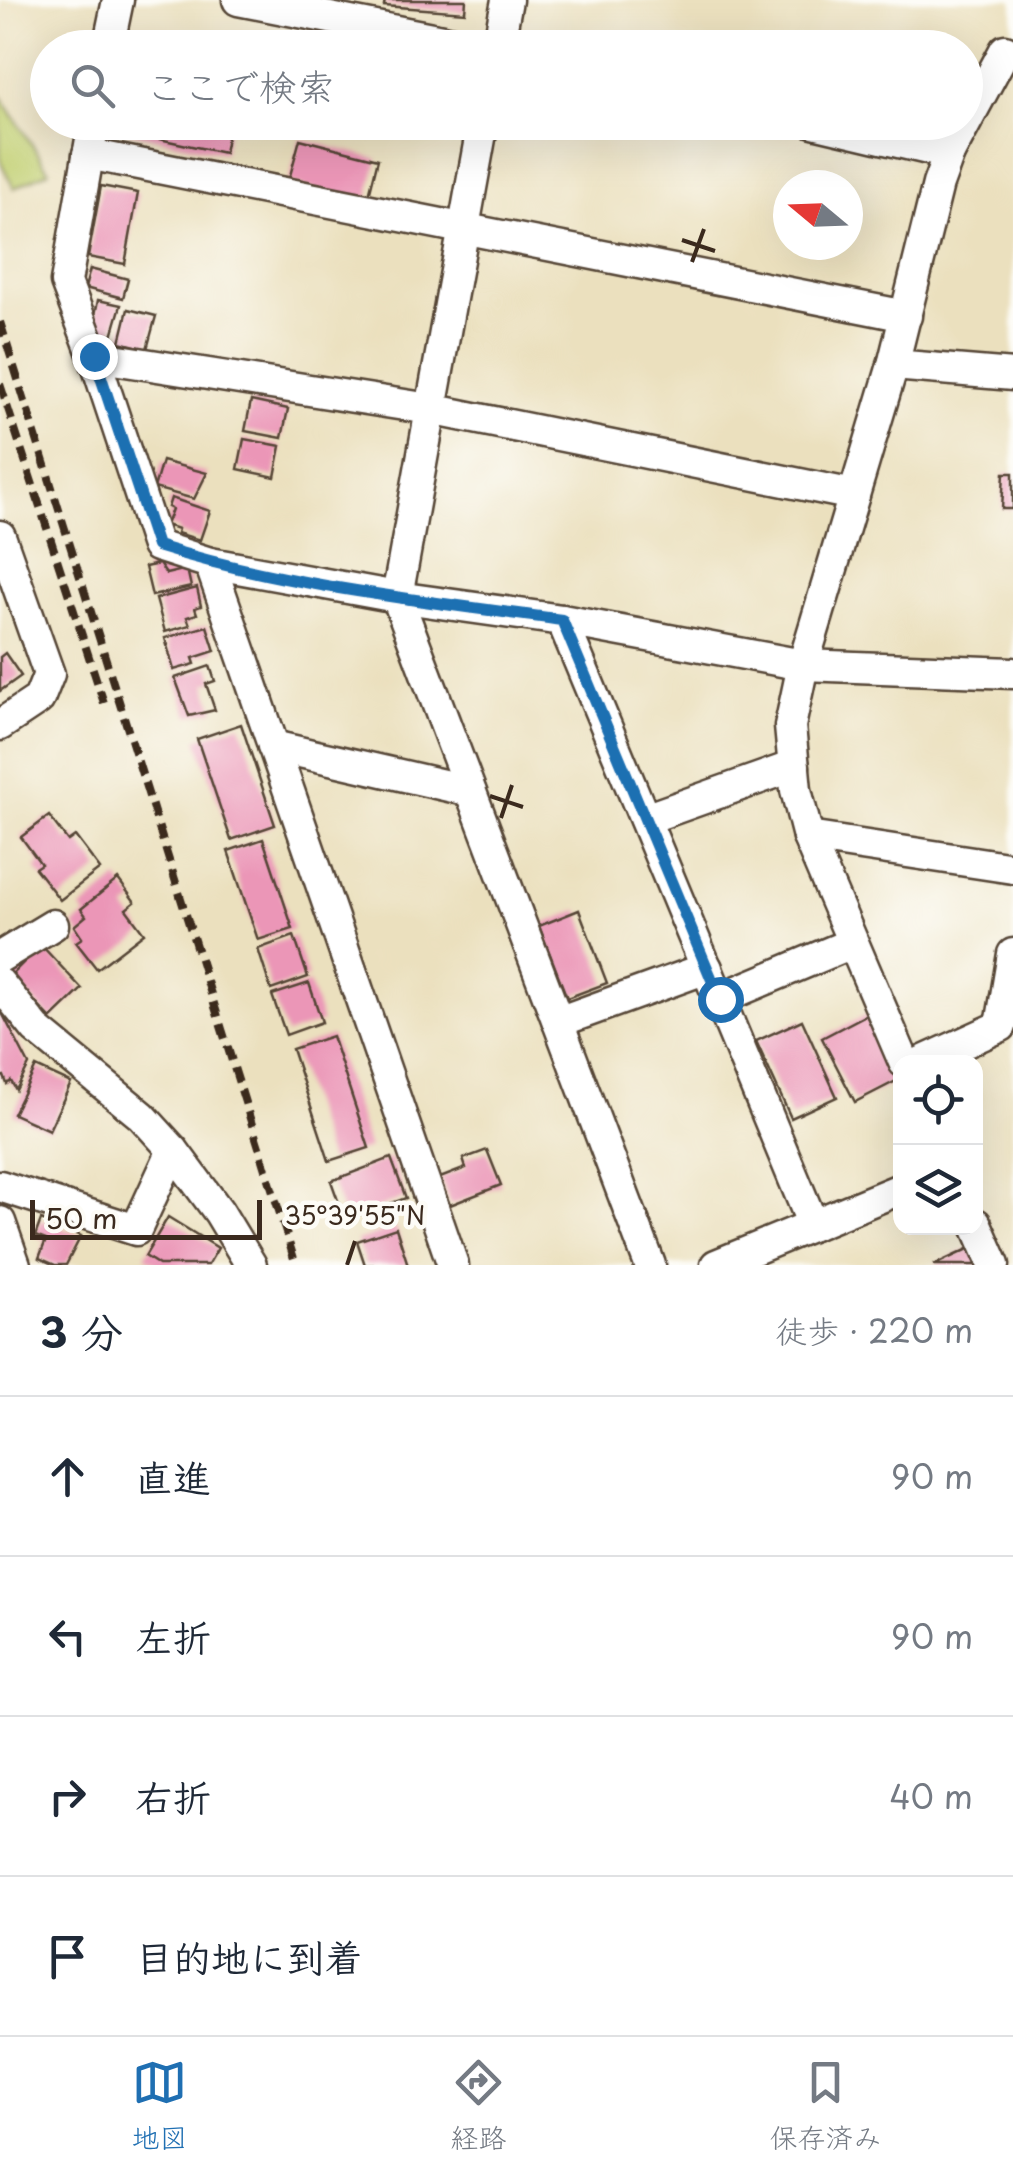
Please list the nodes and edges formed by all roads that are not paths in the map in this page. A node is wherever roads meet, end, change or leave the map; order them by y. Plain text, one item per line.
1 (118, 0) edge
2 (238, 0) edge
3 (507, 0) edge
4 (112, 30) edge
5 (391, 30) edge
6 (501, 30) edge
7 (1005, 50) dead end
8 (983, 91) edge
9 (91, 140) edge
10 (481, 140) edge
11 (890, 140) edge
12 (957, 140) edge
13 (88, 154) junction
14 (949, 154) junction
15 (464, 228) junction
16 (906, 316) junction
17 (94, 356) junction
18 (893, 365) junction
19 (1013, 375) edge
20 (430, 409) junction
21 (854, 495) junction
22 (0, 536) edge
23 (210, 563) junction
24 (397, 597) junction
25 (562, 620) junction
26 (802, 665) junction
27 (1013, 673) edge
28 (0, 724) edge
29 (273, 746) junction
30 (794, 766) junction
31 (470, 791) junction
32 (645, 819) junction
33 (808, 837) junction
34 (1013, 868) edge
35 (53, 925) dead end
36 (852, 943) junction
37 (1013, 954) edge
38 (0, 957) edge
39 (707, 968) junction
40 (0, 984) edge
41 (720, 999) junction
42 (558, 1022) junction
43 (901, 1055) edge
44 (937, 1055) edge
45 (173, 1150) junction
46 (0, 1186) edge
47 (893, 1191) edge
48 (0, 1222) edge
49 (814, 1225) junction
50 (981, 1235) edge
51 (15, 1265) edge
52 (251, 1265) edge
53 (453, 1265) edge
54 (650, 1265) edge
55 (716, 1265) edge
56 (994, 1265) edge

1 - 4 street
2 - 5 street
3 - 6 street
7 - 8 street
9 - 13 street
10 - 15 street
11 - 14 street
12 - 14 street
13 - 15 street
13 - 17 street
14 - 16 street
15 - 16 street
15 - 20 street
16 - 18 street
17 - 20 street
17 - 23 street
18 - 19 street
18 - 21 street
20 - 21 street
20 - 24 street
21 - 26 street
22 - 28 street
23 - 24 street
23 - 29 street
24 - 25 street
24 - 31 street
25 - 26 street
25 - 32 street
26 - 27 street
26 - 30 street
29 - 31 street
29 - 53 street
30 - 32 street
30 - 33 street
31 - 42 street
32 - 39 street
33 - 34 street
33 - 36 street
35 - 38 street
36 - 41 street
36 - 43 street
37 - 44 street
39 - 41 street
39 - 42 street
40 - 45 street
41 - 49 street
42 - 54 street
45 - 46 street
45 - 52 street
47 - 49 street
48 - 51 street
49 - 55 street
50 - 56 street

